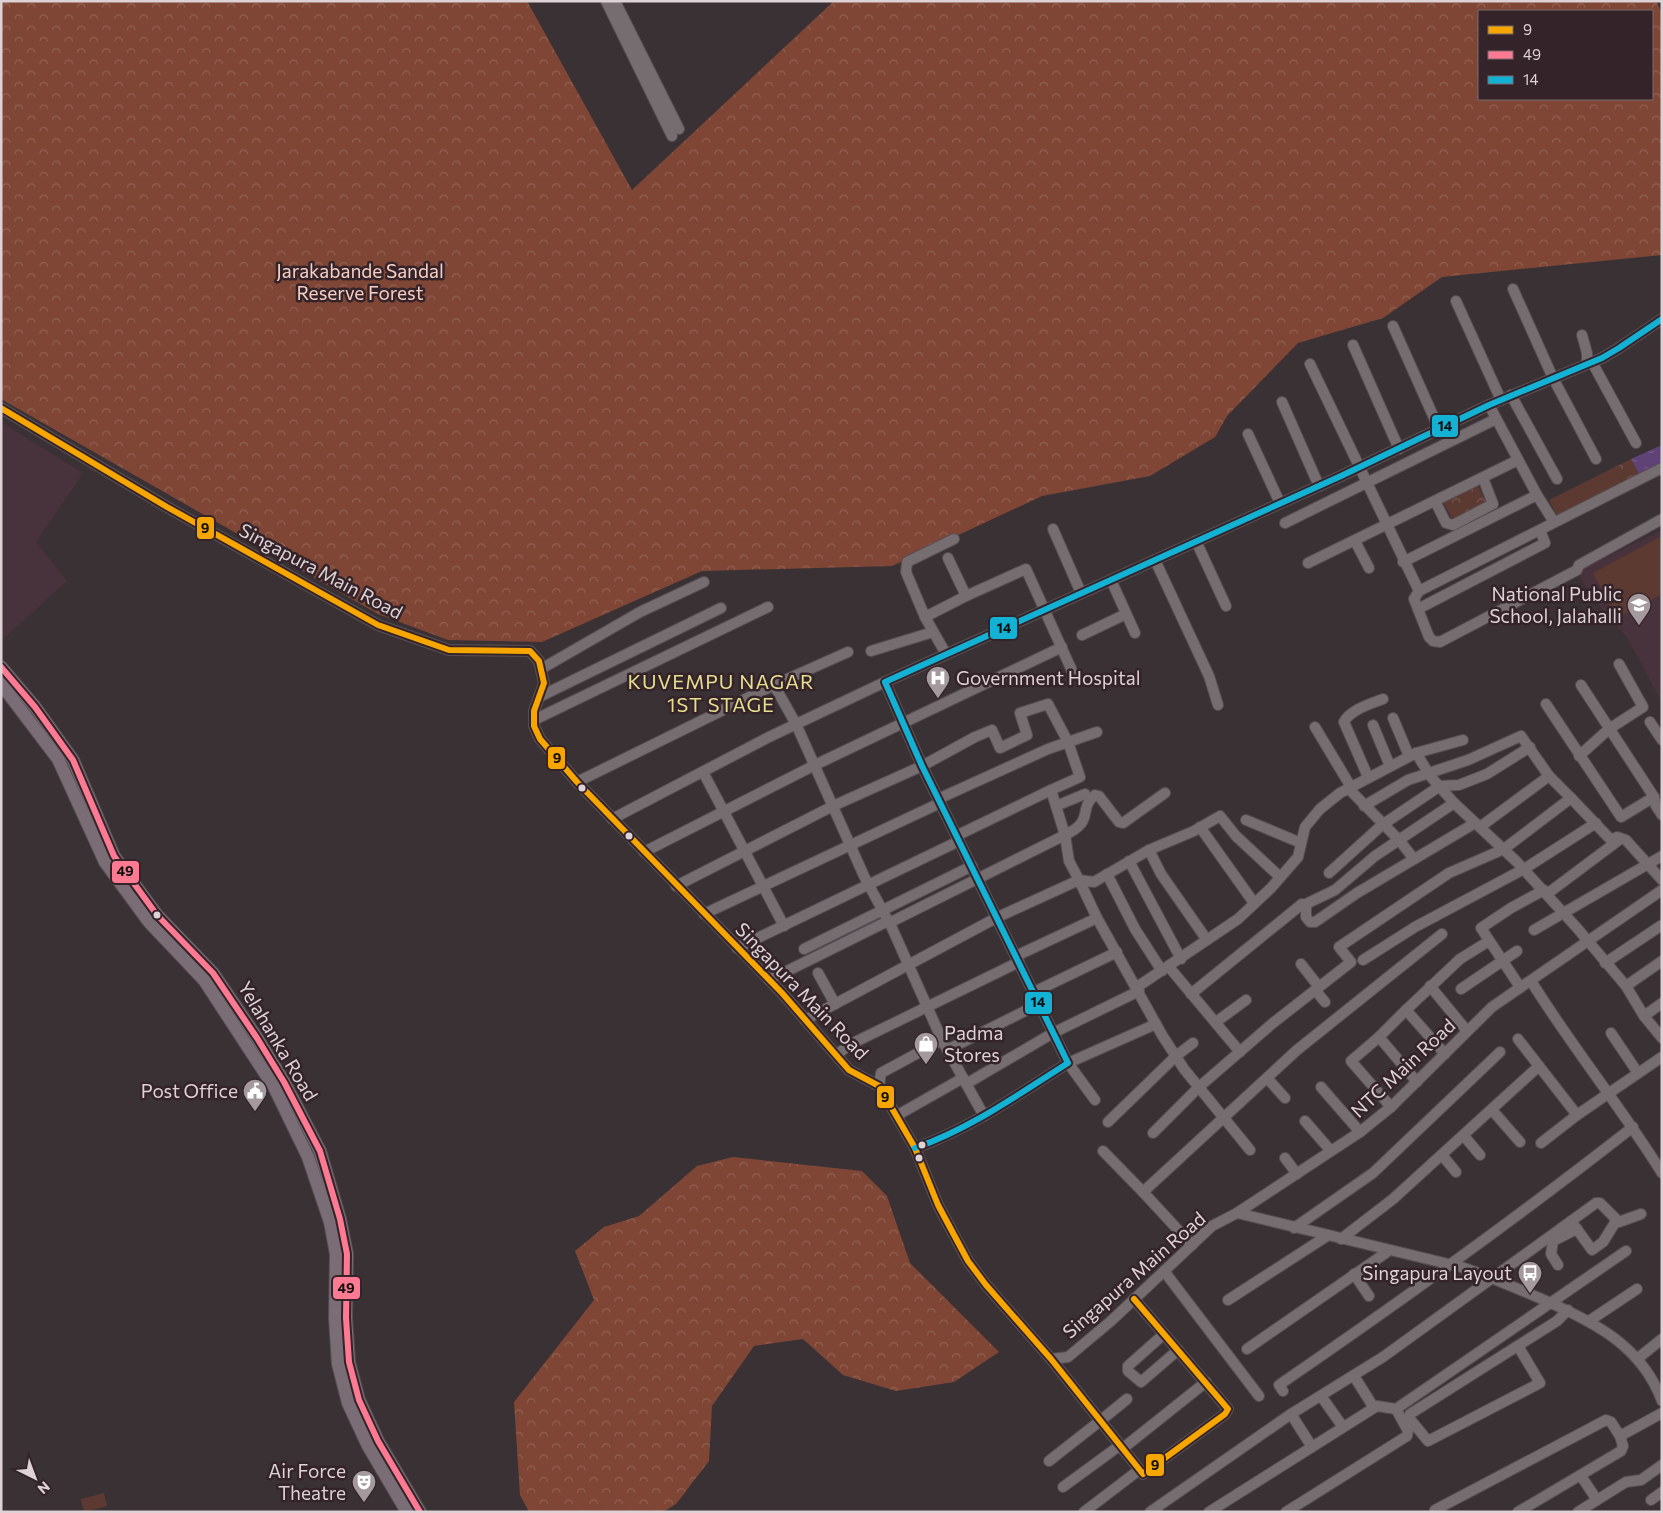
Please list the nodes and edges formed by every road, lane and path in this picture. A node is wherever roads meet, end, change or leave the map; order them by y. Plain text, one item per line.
1 (606, 1) edge
2 (615, 1) edge
3 (1513, 289) dead end
4 (1456, 301) dead end
5 (1662, 318) edge
6 (1393, 326) dead end
7 (1582, 336) dead end
8 (1353, 345) dead end
9 (1590, 362) junction
10 (1310, 364) dead end
11 (1553, 378) junction
12 (1511, 395) junction
13 (1501, 400) junction
14 (1282, 402) dead end
15 (1488, 404) junction
16 (1, 408) edge
17 (1496, 419) junction
18 (1440, 429) junction
19 (1248, 434) dead end
20 (1636, 443) dead end
21 (1399, 448) junction
22 (1596, 459) dead end
23 (1518, 460) junction
24 (1359, 468) junction
25 (1662, 468) edge
26 (1483, 478) junction
27 (1557, 479) dead end
28 (1367, 484) junction
29 (1319, 486) junction
30 (1537, 494) junction
31 (1435, 501) junction
32 (1280, 503) junction
33 (1662, 519) edge
34 (1554, 522) junction
35 (1285, 523) dead end
36 (1386, 525) junction
37 (1053, 529) dead end
38 (1540, 530) junction
39 (954, 539) dead end
40 (1355, 540) junction
41 (1196, 541) junction
42 (948, 558) dead end
43 (1155, 560) junction
44 (1403, 562) junction
45 (1308, 563) dead end
46 (1369, 568) dead end
47 (1111, 580) junction
48 (704, 582) dead end
49 (1419, 591) junction
50 (1081, 592) junction
51 (966, 596) junction
52 (1226, 606) dead end
53 (768, 607) dead end
54 (721, 608) dead end
55 (1044, 609) junction
56 (1418, 609) junction
57 (1126, 614) junction
58 (925, 617) junction
59 (933, 632) junction
60 (1135, 633) dead end
61 (1082, 635) dead end
62 (1062, 647) junction
63 (848, 652) dead end
64 (871, 652) dead end
65 (946, 654) junction
66 (1619, 664) dead end
67 (1, 667) edge
68 (540, 669) junction
69 (1073, 673) dead end
70 (885, 682) junction
71 (1, 684) edge
72 (1580, 685) dead end
73 (774, 686) junction
74 (539, 697) junction
75 (1383, 699) dead end
76 (1546, 704) dead end
77 (1218, 706) dead end
78 (1393, 718) dead end
79 (534, 720) junction
80 (1650, 722) dead end
81 (902, 723) junction
82 (796, 724) junction
83 (1373, 725) dead end
84 (1315, 726) dead end
85 (1609, 729) junction
86 (1097, 732) dead end
87 (1463, 740) dead end
88 (1662, 740) edge
89 (1068, 742) junction
90 (1530, 747) junction
91 (1412, 755) junction
92 (1580, 756) junction
93 (815, 765) junction
94 (922, 766) junction
95 (1390, 766) junction
96 (703, 772) junction
97 (1428, 772) junction
98 (1549, 776) junction
99 (1368, 777) junction
100 (577, 782) junction
101 (1440, 786) junction
102 (1350, 788) junction
103 (1051, 790) junction
104 (1165, 793) dead end
105 (1085, 794) dead end
106 (1654, 796) junction
107 (1571, 798) junction
108 (939, 801) junction
109 (1454, 803) junction
110 (833, 806) junction
111 (1056, 806) junction
112 (1364, 806) junction
113 (724, 811) junction
114 (1662, 814) edge
115 (612, 819) junction
116 (1246, 820) dead end
117 (1596, 823) junction
118 (1382, 825) junction
119 (1478, 825) junction
120 (1200, 827) junction
121 (1065, 835) junction
122 (1622, 838) junction
123 (958, 839) junction
124 (1399, 840) junction
125 (1301, 843) junction
126 (850, 845) junction
127 (1504, 849) junction
128 (1149, 850) junction
129 (744, 851) junction
130 (644, 852) junction
131 (1662, 856) edge
132 (1414, 859) junction
133 (1129, 861) junction
134 (1648, 865) junction
135 (972, 866) junction
136 (1524, 869) junction
137 (1330, 873) dead end
138 (1108, 874) junction
139 (1280, 877) junction
140 (978, 880) junction
141 (1079, 880) junction
142 (1662, 880) edge
143 (869, 885) junction
144 (676, 886) junction
145 (762, 887) junction
146 (1662, 890) edge
147 (1545, 892) junction
148 (1254, 904) junction
149 (1302, 904) dead end
150 (882, 910) junction
151 (1564, 913) junction
152 (704, 914) junction
153 (998, 918) junction
154 (1097, 918) junction
155 (889, 922) junction
156 (1662, 925) edge
157 (784, 926) junction
158 (1534, 930) dead end
159 (1442, 934) dead end
160 (1207, 940) junction
161 (1489, 941) junction
162 (1587, 941) junction
163 (737, 948) junction
164 (804, 949) dead end
165 (1517, 951) dead end
166 (1117, 952) junction
167 (1181, 958) junction
168 (1018, 959) junction
169 (1363, 960) dead end
170 (1503, 960) junction
171 (1662, 960) edge
172 (1605, 963) junction
173 (1301, 964) dead end
174 (908, 965) junction
175 (1165, 969) junction
176 (818, 973) dead end
177 (769, 980) junction
178 (1531, 981) junction
179 (1430, 986) junction
180 (1626, 986) junction
181 (1520, 987) junction
182 (1317, 988) junction
183 (1138, 989) junction
184 (1461, 989) dead end
185 (1034, 992) junction
186 (1192, 994) junction
187 (1246, 1000) dead end
188 (1325, 1002) dead end
189 (1662, 1003) edge
190 (835, 1004) junction
191 (1039, 1004) junction
192 (927, 1007) junction
193 (1406, 1010) junction
194 (1644, 1016) junction
195 (805, 1020) junction
196 (1216, 1022) junction
197 (1156, 1024) junction
198 (1467, 1031) junction
199 (1053, 1033) junction
200 (1611, 1033) dead end
201 (1379, 1036) junction
202 (1662, 1038) edge
203 (1518, 1039) dead end
204 (1193, 1043) dead end
205 (945, 1045) junction
206 (1240, 1052) junction
207 (1500, 1052) dead end
208 (1445, 1054) junction
209 (836, 1055) junction
210 (1176, 1056) junction
211 (1662, 1057) edge
212 (1068, 1064) junction
213 (1539, 1066) junction
214 (1638, 1073) junction
215 (1267, 1078) junction
216 (964, 1081) junction
217 (1416, 1082) junction
218 (879, 1086) junction
219 (1199, 1087) junction
220 (1321, 1087) dead end
221 (1609, 1095) junction
222 (1285, 1098) dead end
223 (1095, 1100) dead end
224 (1391, 1107) junction
225 (1492, 1110) junction
226 (1577, 1115) junction
227 (896, 1116) junction
228 (984, 1116) junction
229 (1223, 1116) junction
230 (1305, 1121) dead end
231 (1108, 1122) dead end
232 (1633, 1127) junction
233 (1360, 1132) junction
234 (1154, 1133) dead end
235 (1464, 1136) junction
236 (1520, 1142) dead end
237 (1541, 1143) dead end
238 (914, 1148) junction
239 (1250, 1150) dead end
240 (1103, 1151) dead end
241 (1331, 1151) junction
242 (1442, 1155) junction
243 (1480, 1155) dead end
244 (1285, 1158) dead end
245 (1456, 1172) dead end
246 (1662, 1173) edge
247 (1297, 1174) junction
248 (1142, 1192) junction
249 (1237, 1213) junction
250 (1642, 1214) dead end
251 (1616, 1221) junction
252 (1574, 1225) junction
253 (1294, 1228) junction
254 (1327, 1236) junction
255 (1341, 1239) junction
256 (1192, 1245) junction
257 (1390, 1250) junction
258 (1626, 1251) dead end
259 (1453, 1265) junction
260 (1558, 1265) dead end
261 (1164, 1271) junction
262 (1354, 1274) junction
263 (1494, 1278) junction
264 (1637, 1289) dead end
265 (1369, 1296) dead end
266 (1134, 1299) junction
267 (1228, 1300) dead end
268 (1551, 1303) junction
269 (1568, 1310) junction
270 (1588, 1321) junction
271 (1164, 1334) junction
272 (1662, 1339) edge
273 (1518, 1346) junction
274 (1247, 1349) dead end
275 (1178, 1350) junction
276 (1051, 1359) junction
277 (1638, 1360) junction
278 (1354, 1376) junction
279 (1206, 1382) junction
280 (1283, 1391) dead end
281 (1259, 1396) dead end
282 (1322, 1396) junction
283 (1127, 1399) dead end
284 (1662, 1401) edge
285 (1374, 1408) junction
286 (1396, 1409) junction
287 (1662, 1413) edge
288 (1291, 1414) junction
289 (1100, 1421) junction
290 (1343, 1427) junction
291 (1620, 1436) junction
292 (1312, 1446) junction
293 (1121, 1447) junction
294 (1049, 1461) dead end
295 (1662, 1466) edge
296 (1139, 1470) junction
297 (1581, 1476) junction
298 (1063, 1488) dead end
299 (1662, 1492) edge
300 (1597, 1500) junction
301 (1650, 1500) dead end
302 (1435, 1510) dead end
303 (407, 1512) edge
304 (420, 1512) edge
305 (1084, 1512) edge
306 (1150, 1512) edge
307 (1209, 1512) edge
308 (1286, 1512) edge
309 (1518, 1512) edge
310 (1578, 1512) edge

1 - 2 street
3 - 11 street
4 - 13 street
5 - 9 street
6 - 18 street
7 - 9 street
8 - 21 street
9 - 11 street
9 - 20 street
10 - 24 street
11 - 12 street
11 - 22 street
12 - 13 street
12 - 27 street
13 - 15 street
14 - 29 street
15 - 17 street
15 - 18 street
16 - 68 street, Singapura Main Road
17 - 23 street
17 - 28 street
18 - 21 street
19 - 32 street
21 - 24 street
23 - 26 street
23 - 30 street
24 - 28 street
24 - 29 street
25 - 34 street
26 - 31 street
26 - 31 street
28 - 35 street
28 - 36 street
29 - 32 street
30 - 34 street
30 - 44 street
31 - 36 street
32 - 41 street
33 - 56 street
34 - 38 street
36 - 40 street
36 - 44 street
37 - 50 street
38 - 49 street
38 - 56 street
39 - 58 street
40 - 45 street
40 - 46 street
41 - 43 street
41 - 52 street
42 - 51 street
43 - 47 street
43 - 77 street
44 - 49 street
47 - 50 street
47 - 57 street
48 - 68 street
49 - 56 street
50 - 55 street
51 - 55 street
51 - 58 street
53 - 79 street
54 - 74 street
55 - 62 street
55 - 65 street
57 - 60 street
57 - 61 street
58 - 59 street
59 - 64 street
59 - 65 street
62 - 69 street
62 - 81 street
63 - 73 street
65 - 70 street
66 - 85 street
67 - 304 main road, Yelahanka Road
68 - 74 street
70 - 81 street
70 - 82 street
71 - 303 main road, Yelahanka Road
72 - 85 street
73 - 82 street
73 - 100 street
74 - 79 street
75 - 99 street
76 - 92 street
78 - 91 street
79 - 100 street, Singapura Main Road
80 - 88 street
81 - 93 street
81 - 94 street
82 - 93 street
82 - 96 street
83 - 95 street
84 - 102 street
85 - 92 street
85 - 106 street
86 - 89 street
87 - 91 street
89 - 94 street
89 - 103 street
89 - 108 street
90 - 97 street
90 - 98 street
90 - 101 street
91 - 95 street
91 - 97 street
92 - 106 street
93 - 110 street
93 - 113 street
94 - 108 street
94 - 110 street
95 - 99 street
96 - 113 street
96 - 115 street
97 - 101 street
97 - 112 street
98 - 107 street
98 - 119 street
99 - 102 street
100 - 115 street, Singapura Main Road
101 - 109 street
101 - 118 street
102 - 112 street
102 - 125 street
103 - 111 street
103 - 123 street
104 - 121 street
105 - 111 street
106 - 114 street
107 - 117 street
107 - 127 street
108 - 123 street
108 - 126 street
109 - 119 street
109 - 124 street
110 - 126 street
110 - 129 street
111 - 121 street
112 - 118 street
113 - 129 street
113 - 130 street
115 - 130 street, Singapura Main Road
116 - 125 street
117 - 122 street
117 - 136 street
118 - 124 street
118 - 137 street
119 - 127 street
119 - 132 street
120 - 128 street
120 - 139 street
120 - 148 street
121 - 140 street
121 - 141 street
122 - 134 street
122 - 147 street
123 - 135 street
123 - 143 street
124 - 132 street
124 - 132 street
125 - 139 street
126 - 143 street
126 - 145 street
127 - 136 street
127 - 182 street
128 - 133 street
128 - 160 street
129 - 144 street
129 - 145 street
130 - 144 street, Singapura Main Road
131 - 134 street
133 - 138 street
133 - 167 street
134 - 142 street
134 - 151 street
135 - 140 street
135 - 150 street
136 - 147 street
136 - 169 street
138 - 141 street
138 - 175 street
139 - 148 street
140 - 153 street
140 - 155 street
141 - 153 street
141 - 154 street
143 - 150 street
143 - 157 street
144 - 152 street, Singapura Main Road
145 - 152 street
145 - 157 street
146 - 162 street, NTC Main Road
147 - 151 street
147 - 161 street
148 - 160 street
149 - 186 street
150 - 155 street
150 - 164 street
151 - 158 street
151 - 162 street
152 - 163 street, Singapura Main Road
153 - 168 street
153 - 174 street
154 - 166 street
154 - 168 street
155 - 174 street
155 - 177 street
156 - 172 street
157 - 163 street
159 - 215 street
160 - 167 street
161 - 170 street
161 - 179 street
162 - 172 street
162 - 178 street, NTC Main Road
163 - 177 street, Singapura Main Road
165 - 170 street
166 - 183 street
166 - 185 street
167 - 175 street
168 - 185 street
168 - 192 street
170 - 181 street
170 - 184 street
171 - 180 street
172 - 180 street
173 - 182 street
174 - 190 street
174 - 192 street
175 - 183 street
175 - 186 street
176 - 190 street
177 - 195 street, Singapura Main Road
178 - 181 street, NTC Main Road
178 - 221 street
179 - 193 street
179 - 198 street
180 - 194 street
181 - 198 street, NTC Main Road
182 - 188 street
182 - 206 street
183 - 197 street
183 - 199 street
185 - 191 street
186 - 196 street
187 - 196 street
189 - 194 street
190 - 195 street
191 - 199 street
191 - 205 street
192 - 205 street
192 - 209 street
193 - 201 street
193 - 208 street
194 - 202 street
195 - 209 street, Singapura Main Road
196 - 206 street
197 - 210 street
197 - 212 street
198 - 208 street, NTC Main Road
199 - 212 street
199 - 216 street
200 - 214 street
201 - 217 street
201 - 224 street
203 - 213 street
204 - 210 street
205 - 216 street
205 - 218 street
206 - 219 street
207 - 253 street
208 - 217 street, NTC Main Road
209 - 218 street, Singapura Main Road
210 - 219 street
210 - 231 street
211 - 214 street
212 - 223 street
212 - 228 street
213 - 225 street
213 - 226 street
214 - 221 street
215 - 222 street
215 - 229 street
216 - 227 street
216 - 228 street
217 - 224 street, NTC Main Road
218 - 227 street, Singapura Main Road
219 - 229 street
219 - 234 street
220 - 233 street
221 - 226 street
221 - 232 street
224 - 233 street, NTC Main Road
225 - 235 street
225 - 236 street
226 - 237 street
227 - 238 street, Singapura Main Road
228 - 238 street
229 - 239 street
229 - 248 street
230 - 241 street
232 - 246 street
232 - 259 street
233 - 241 street, NTC Main Road
235 - 242 street
235 - 243 street
238 - 276 street, Singapura Main Road
240 - 248 street
241 - 247 street, NTC Main Road
242 - 245 street
242 - 255 street
244 - 247 street
247 - 249 street, NTC Main Road
248 - 256 street
249 - 253 street
249 - 256 street, Singapura Main Road
250 - 251 street
251 - 252 street
251 - 252 street
252 - 260 street
252 - 263 street
253 - 254 street
254 - 255 street
254 - 267 street
255 - 257 street
256 - 261 street, Singapura Main Road
257 - 259 street
257 - 262 street
258 - 268 street
259 - 263 street
259 - 280 street
261 - 266 street, Singapura Main Road
261 - 281 street
262 - 265 street
262 - 274 street
263 - 268 street
263 - 278 street
264 - 270 street
266 - 271 street
266 - 276 street, Singapura Main Road
268 - 269 street
268 - 286 street
269 - 270 street
269 - 273 street
270 - 277 street
271 - 275 street
271 - 275 street
272 - 277 street
273 - 273 street
275 - 279 street
276 - 289 street
277 - 284 street
278 - 282 street
278 - 285 street
279 - 293 street
279 - 296 street
282 - 288 street
282 - 290 street
283 - 289 street
285 - 286 street
285 - 290 street
286 - 308 street
287 - 291 street
288 - 292 street
288 - 306 street
289 - 293 street
289 - 294 street
290 - 292 street
291 - 297 street
291 - 302 street
292 - 307 street
293 - 296 street
293 - 298 street
295 - 300 street
296 - 305 street
297 - 300 street
297 - 309 street
299 - 301 street
300 - 310 street

